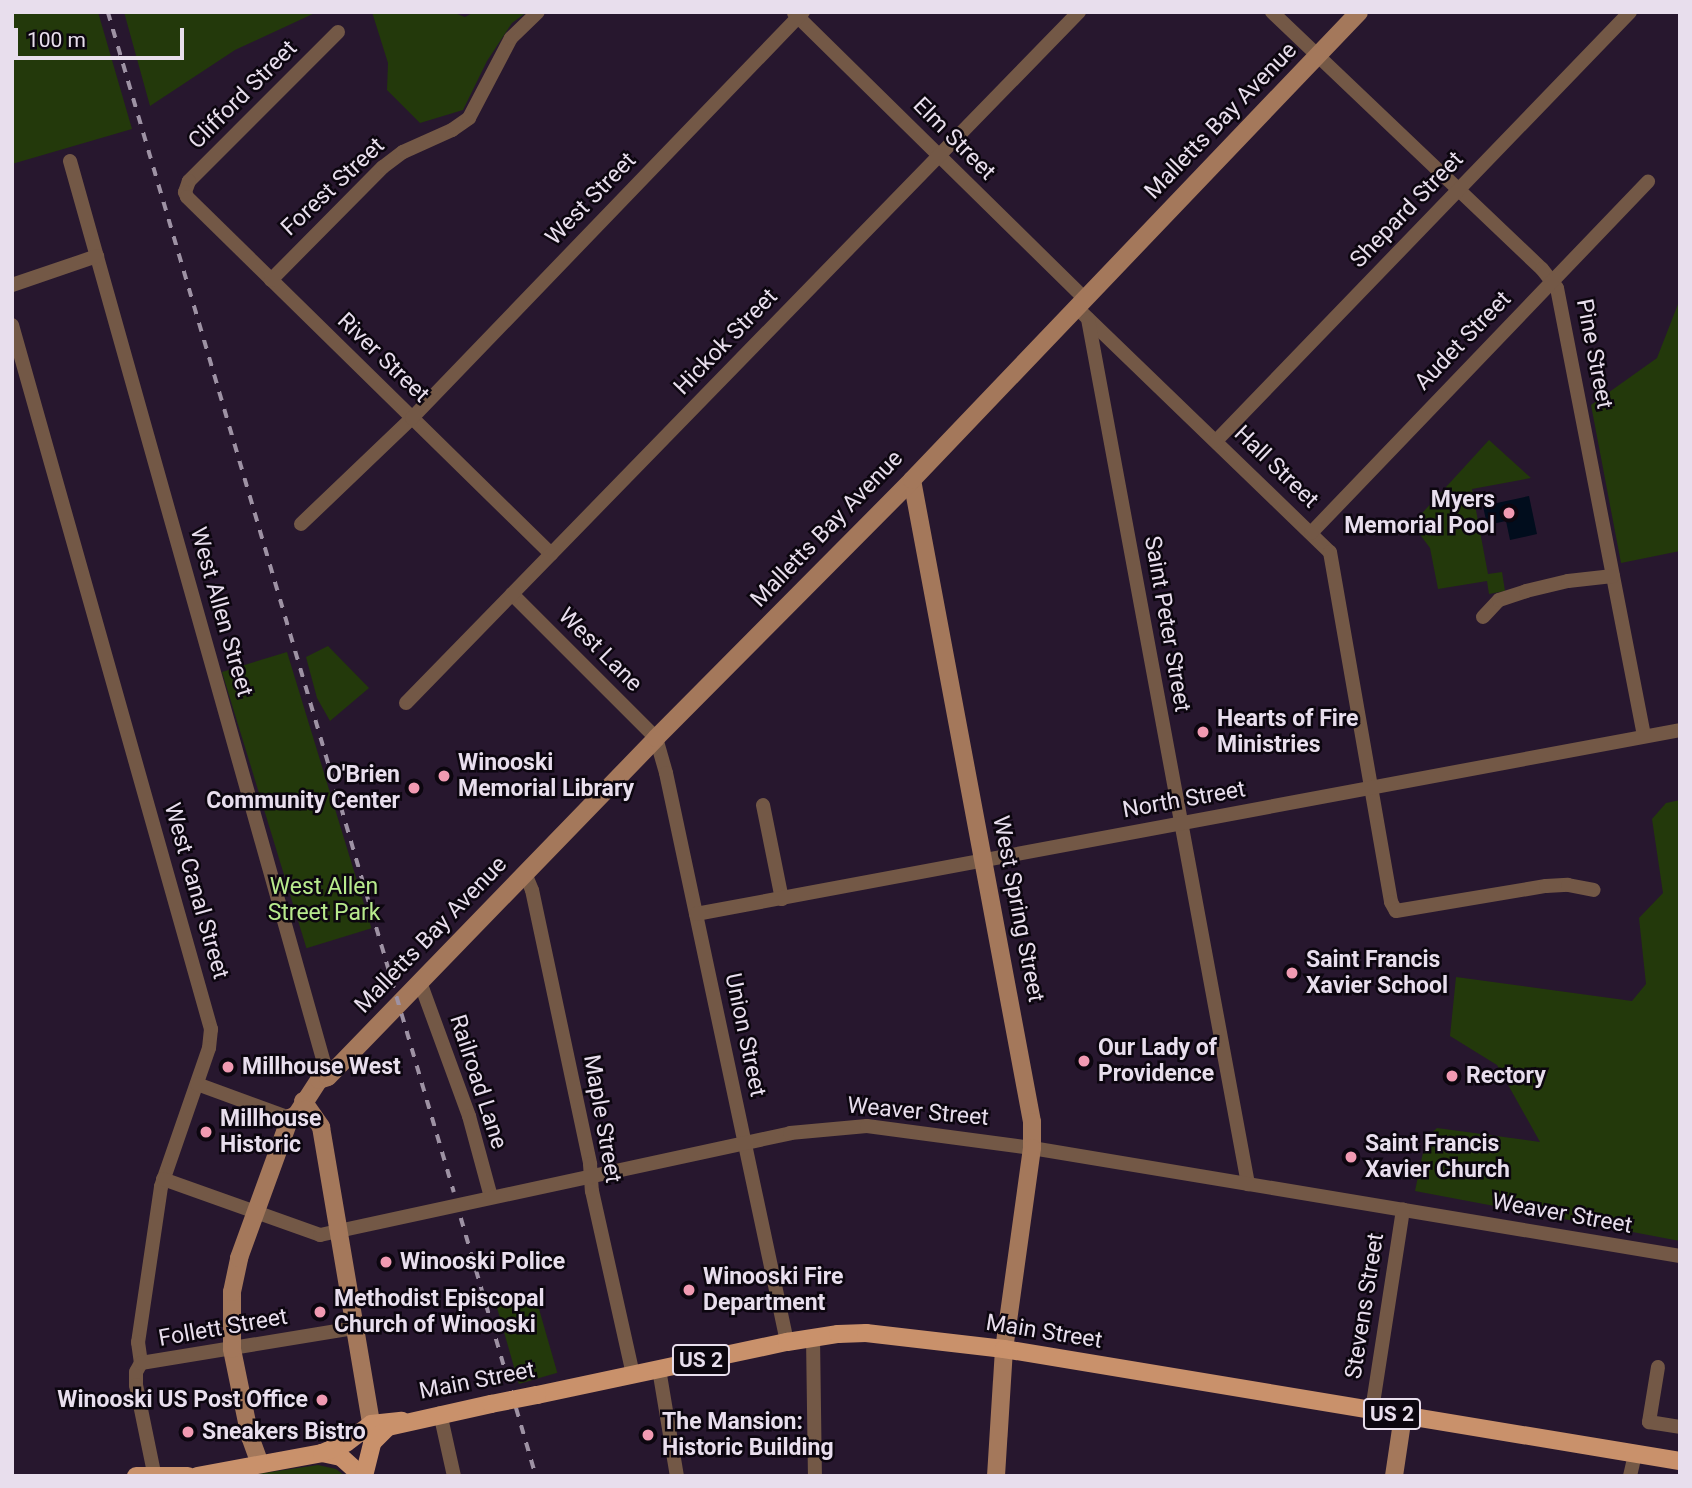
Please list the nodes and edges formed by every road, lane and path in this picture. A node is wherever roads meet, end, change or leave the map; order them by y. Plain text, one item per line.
1 (538, 12) edge
2 (1079, 12) edge
3 (1272, 12) edge
4 (1359, 12) edge
5 (1630, 12) edge
6 (798, 14) edge
7 (338, 32) dead end
8 (1317, 55) junction
9 (939, 156) junction
10 (69, 161) dead end
11 (1648, 181) dead end
12 (1458, 190) junction
13 (185, 192) joint
14 (97, 256) junction
15 (271, 280) junction
16 (1553, 281) junction
17 (12, 285) edge
18 (1082, 308) junction
19 (12, 325) edge
20 (412, 418) junction
21 (1216, 441) junction
22 (912, 480) junction
23 (302, 524) dead end
24 (1311, 533) junction
25 (551, 554) junction
26 (1613, 576) junction
27 (512, 594) junction
28 (1483, 617) dead end
29 (406, 703) dead end
30 (1680, 730) edge
31 (1644, 736) junction
32 (656, 738) junction
33 (1372, 789) junction
34 (763, 805) dead end
35 (1181, 824) junction
36 (984, 862) junction
37 (525, 873) junction
38 (1594, 890) dead end
39 (782, 899) junction
40 (696, 914) junction
41 (420, 982) junction
42 (328, 1077) junction
43 (197, 1084) junction
44 (300, 1110) junction
45 (744, 1143) junction
46 (1032, 1148) junction
47 (590, 1174) junction
48 (163, 1179) junction
49 (1248, 1184) junction
50 (491, 1197) junction
51 (1403, 1209) junction
52 (256, 1212) junction
53 (339, 1231) junction
54 (1680, 1256) edge
55 (355, 1328) junction
56 (813, 1337) junction
57 (787, 1342) junction
58 (232, 1349) junction
59 (1004, 1349) junction
60 (141, 1363) junction
61 (1658, 1367) dead end
62 (659, 1369) junction
63 (633, 1375) junction
64 (1372, 1410) junction
65 (440, 1413) junction
66 (1403, 1416) junction
67 (402, 1421) junction
68 (371, 1424) junction
69 (1680, 1427) edge
70 (322, 1453) junction
71 (1635, 1454) junction
72 (258, 1458) junction
73 (1680, 1461) edge
74 (145, 1475) edge
75 (188, 1476) edge
76 (197, 1476) edge
77 (363, 1476) edge
78 (454, 1476) edge
79 (677, 1476) edge
80 (815, 1476) edge
81 (996, 1476) edge
82 (1394, 1476) edge
83 (1630, 1476) edge

1 - 15 street, Forest Street
2 - 9 street, Hickok Street
3 - 8 street, Pine Street
4 - 8 street, Malletts Bay Avenue
5 - 12 street, Shepard Street
6 - 9 street, Elm Street
6 - 20 street, West Street
7 - 13 street, Clifford Street
8 - 12 street, Pine Street
8 - 18 street, Malletts Bay Avenue
9 - 18 street, Elm Street
9 - 25 street, Hickok Street
10 - 14 street, West Allen Street
11 - 16 street, Audet Street
12 - 16 street, Pine Street
12 - 21 street, Shepard Street
13 - 15 street, River Street
14 - 17 street
14 - 42 street, West Allen Street
15 - 20 street, River Street
16 - 24 street, Audet Street
16 - 26 street, Pine Street
18 - 21 street, Hall Street
18 - 22 street, Malletts Bay Avenue
18 - 35 street, Saint Peter Street
19 - 43 street, West Canal Street
20 - 23 street, West Street
20 - 25 street, River Street
21 - 24 street, Hall Street
22 - 32 street, Malletts Bay Avenue
22 - 36 street, West Spring Street
24 - 33 street, Hall Street
25 - 27 street, Hickok Street
26 - 28 street
26 - 31 street, Pine Street
27 - 29 street, Hickok Street
27 - 32 street, West Lane
30 - 31 street, North Street
31 - 33 street, North Street
32 - 37 street, Malletts Bay Avenue
32 - 40 street, Union Street
33 - 35 street, North Street
33 - 38 street, Hall Street
34 - 39 street
35 - 36 street, North Street
35 - 49 street, Saint Peter Street
36 - 39 street, North Street
36 - 46 street, West Spring Street
37 - 41 street, Malletts Bay Avenue
37 - 47 street, Maple Street
39 - 40 street, North Street
40 - 45 street, Union Street
41 - 42 street, Malletts Bay Avenue
41 - 50 street, Railroad Lane
42 - 44 street, Malletts Bay Avenue
43 - 44 street
43 - 48 street, West Canal Street
44 - 52 street, Malletts Bay Avenue
44 - 53 street
45 - 46 street, Weaver Street
45 - 47 street, Weaver Street
45 - 57 street, Union Street
46 - 49 street, Weaver Street
46 - 59 street, West Spring Street
47 - 50 street, Weaver Street
47 - 63 street, Maple Street
48 - 52 street, Weaver Street
48 - 60 street, West Canal Street
49 - 51 street, Weaver Street
50 - 53 street, Weaver Street
51 - 54 street, Weaver Street
51 - 64 street, Stevens Street
52 - 53 street, Weaver Street
52 - 58 street, Malletts Bay Avenue
53 - 55 street
55 - 58 street, Follett Street
55 - 68 street
56 - 57 main road, Main Street / US 2
56 - 59 main road, Main Street / US 2
56 - 80 street
57 - 62 main road, Main Street / US 2
58 - 60 street, Follett Street
58 - 72 street, Malletts Bay Avenue
59 - 64 main road, Main Street / US 2
59 - 81 street, West Spring Street
60 - 74 street, West Canal Street
61 - 69 street
62 - 63 main road, Main Street / US 2
62 - 79 street
63 - 65 main road, Main Street / US 2, bridge
64 - 66 main road, Main Street / US 2
65 - 67 main road, Main Street / US 2
65 - 78 street
66 - 71 main road, Main Street / US 2
66 - 82 street
67 - 68 main road, Main Street / US 2
67 - 77 main road, Main Street / US 2
68 - 70 main road
70 - 72 main road
70 - 77 main road, Main Street
71 - 73 main road, Main Street / US 2
71 - 83 street
72 - 76 main road
74 - 75 main road

